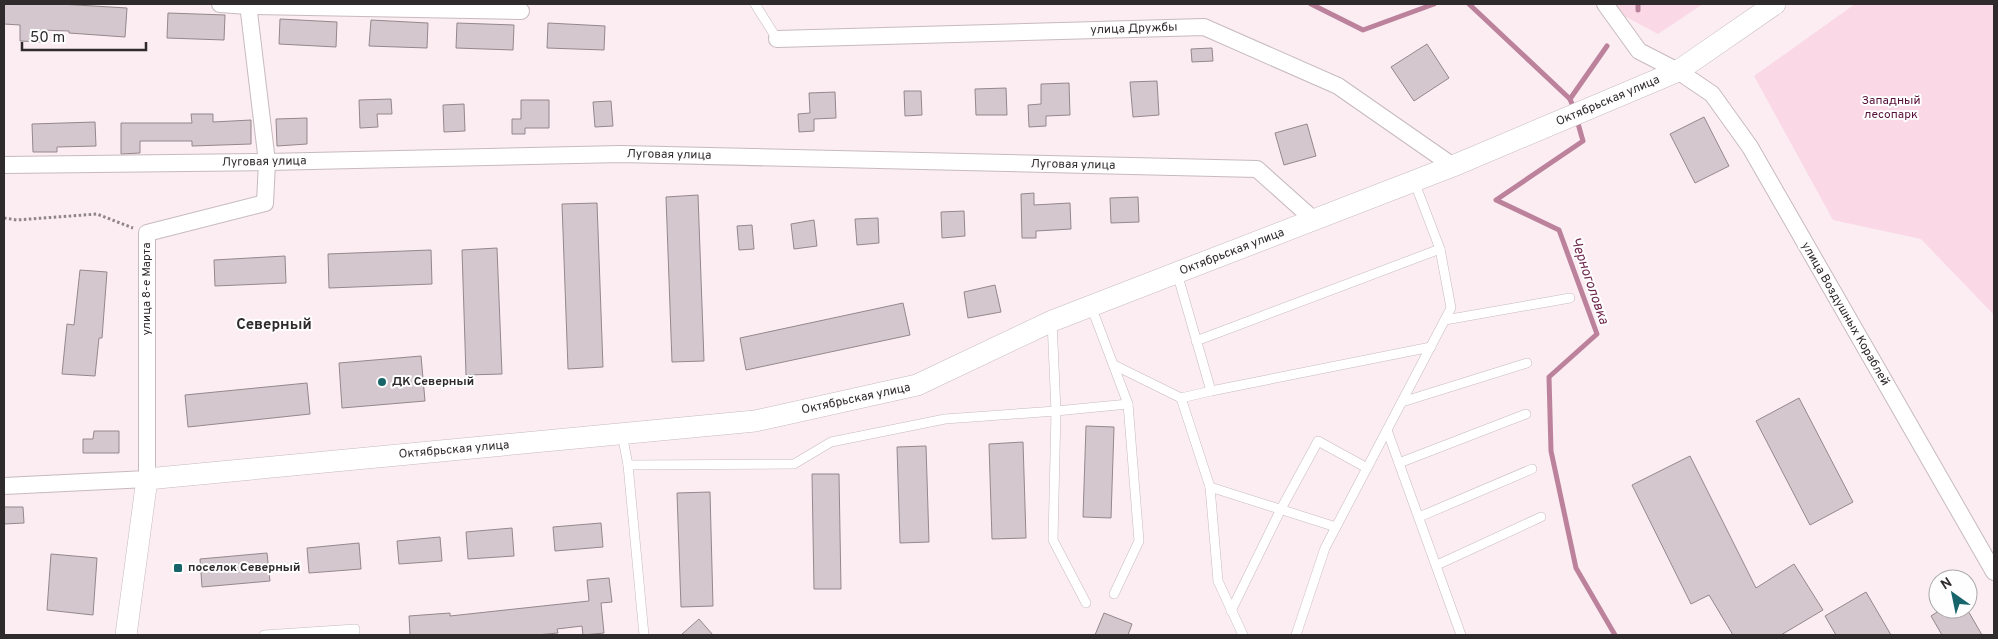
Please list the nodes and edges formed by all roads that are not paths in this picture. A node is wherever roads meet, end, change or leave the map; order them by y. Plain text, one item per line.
1 (220, 4) edge
2 (755, 4) edge
3 (1605, 4) edge
4 (1775, 4) edge
5 (248, 5) edge
6 (525, 8) edge
7 (777, 39) joint
8 (1678, 71) junction
9 (267, 162) junction
10 (4, 166) edge
11 (1452, 166) junction
12 (1414, 181) junction
13 (1314, 220) junction
14 (1440, 249) junction
15 (1176, 273) junction
16 (1570, 298) dead end
17 (1091, 306) junction
18 (1445, 320) junction
19 (1052, 321) junction
20 (1196, 341) junction
21 (1431, 347) junction
22 (1527, 363) dead end
23 (1114, 365) junction
24 (1211, 391) junction
25 (1181, 398) junction
26 (1402, 402) junction
27 (1128, 404) junction
28 (1056, 411) junction
29 (1526, 414) dead end
30 (1387, 430) junction
31 (622, 434) junction
32 (1399, 463) junction
33 (628, 465) junction
34 (1367, 468) junction
35 (1532, 468) dead end
36 (147, 479) junction
37 (4, 486) edge
38 (1210, 487) junction
39 (1281, 509) junction
40 (1419, 517) junction
41 (1541, 517) dead end
42 (1336, 527) junction
43 (1437, 565) junction
44 (1992, 565) edge
45 (1114, 594) dead end
46 (1086, 603) dead end
47 (1231, 612) junction
48 (126, 635) edge
49 (264, 635) edge
50 (355, 635) edge
51 (644, 635) edge
52 (1244, 635) edge
53 (1296, 635) edge
54 (1461, 635) edge

1 - 5 street
2 - 7 lane
3 - 8 street, улица Воздушных Кораблей
4 - 8 street, Октябрьская улица
5 - 6 street
5 - 9 street, улица 8-е Марта
7 - 11 street, улица Дружбы
8 - 11 street, Октябрьская улица
8 - 44 street, улица Воздушных Кораблей
9 - 10 street, Луговая улица
9 - 13 street, Луговая улица
9 - 36 street, улица 8-е Марта
11 - 12 street, Октябрьская улица
12 - 13 street, Октябрьская улица
12 - 14 lane
13 - 15 street, Октябрьская улица
14 - 18 lane
14 - 20 lane
15 - 17 street, Октябрьская улица
15 - 20 lane
16 - 18 lane
17 - 19 street, Октябрьская улица
17 - 23 lane
18 - 21 lane
19 - 28 lane
19 - 31 street, Октябрьская улица
20 - 24 lane
21 - 24 lane
21 - 26 lane
22 - 26 lane
23 - 25 lane
23 - 27 lane
24 - 25 lane
25 - 38 lane
26 - 30 lane
27 - 28 lane
27 - 45 lane
28 - 33 lane
28 - 46 lane
29 - 32 lane
30 - 32 lane
30 - 34 lane
31 - 33 lane
31 - 36 street, Октябрьская улица
32 - 40 lane
33 - 51 lane
34 - 39 lane
34 - 42 lane
35 - 40 lane
36 - 37 street, Октябрьская улица
36 - 48 street, улица 8-е Марта
38 - 39 lane
38 - 47 lane
39 - 42 lane
39 - 47 lane
40 - 43 lane
41 - 43 lane
42 - 53 lane
43 - 54 lane
47 - 52 lane
49 - 50 lane

